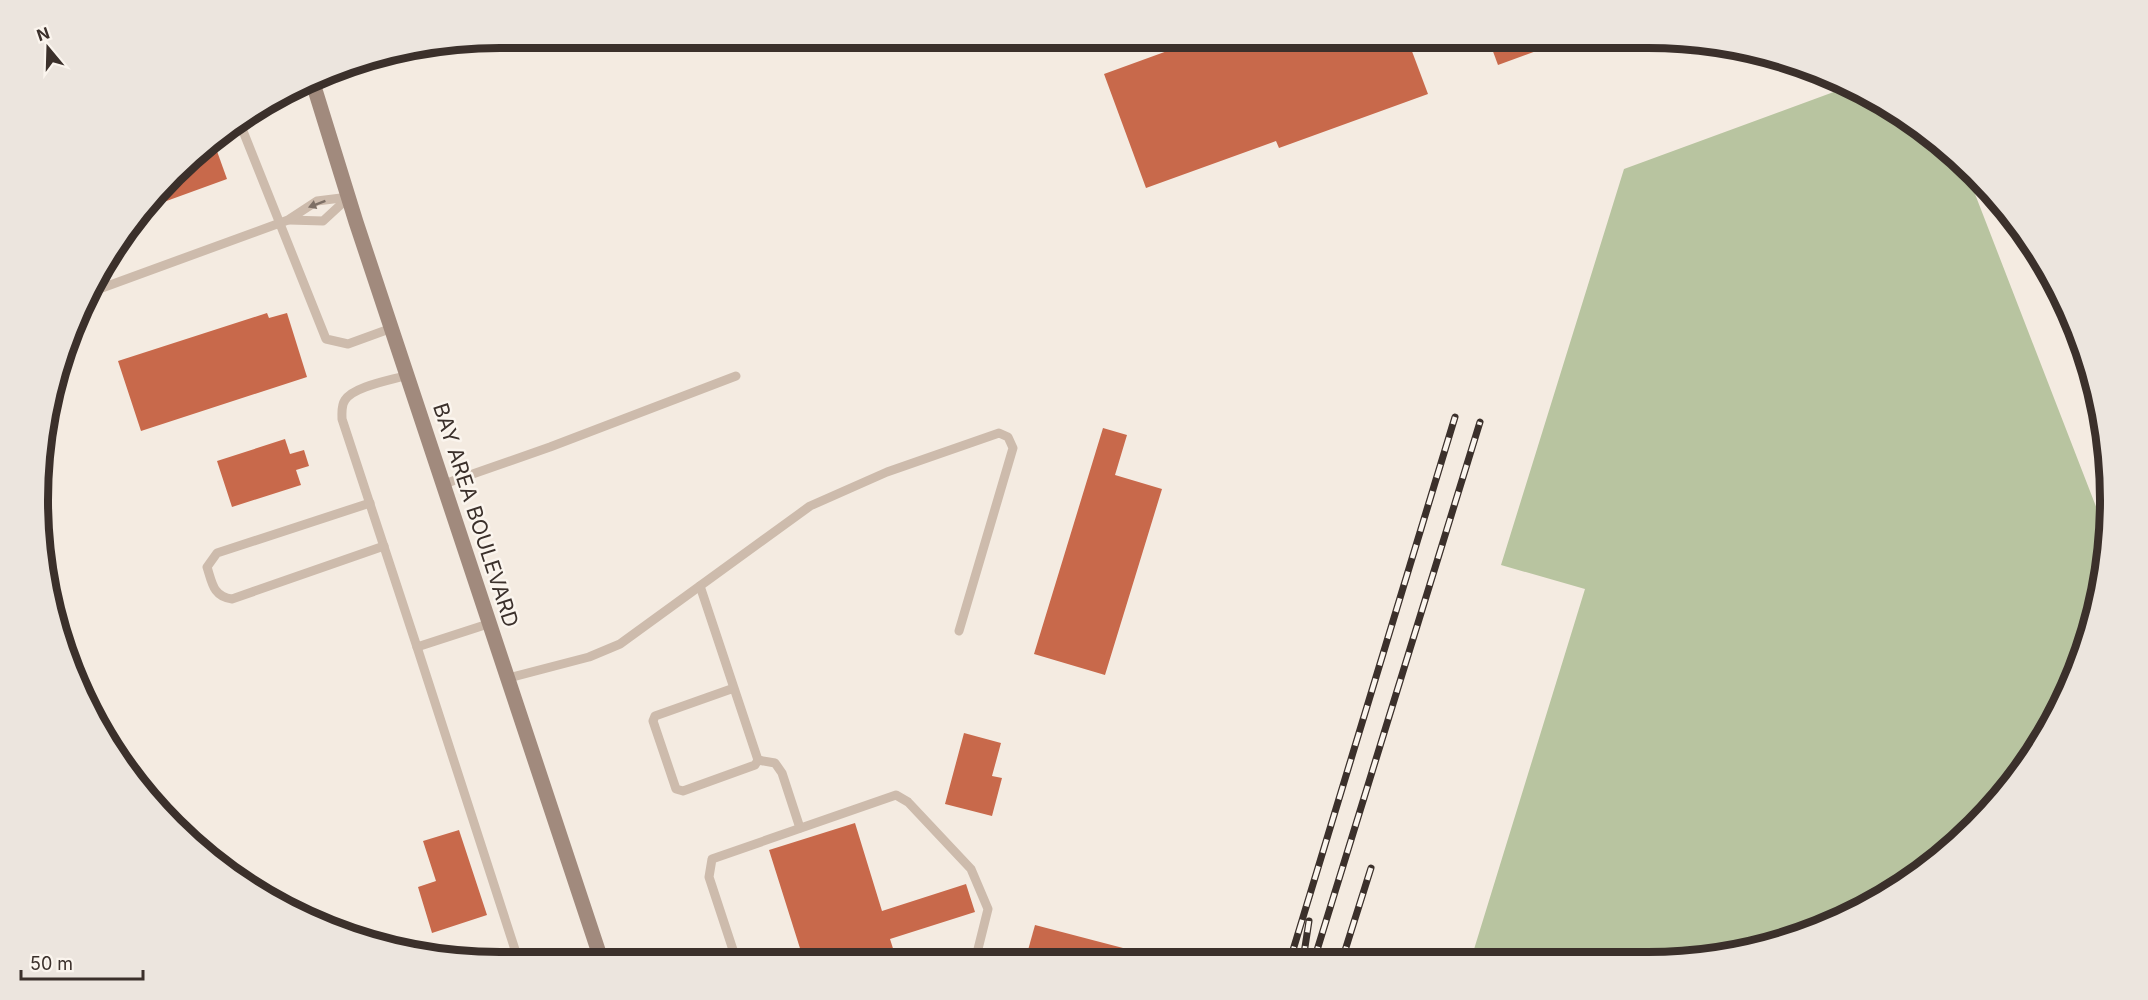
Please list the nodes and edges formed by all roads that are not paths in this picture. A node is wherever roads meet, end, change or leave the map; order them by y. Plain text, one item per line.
1 (314, 88) edge
2 (242, 129) edge
3 (348, 197) junction
4 (284, 221) junction
5 (101, 288) edge
6 (392, 328) junction
7 (408, 375) junction
8 (735, 376) dead end
9 (444, 484) junction
10 (370, 503) junction
11 (384, 546) junction
12 (700, 586) junction
13 (490, 623) junction
14 (959, 631) dead end
15 (417, 647) junction
16 (508, 678) junction
17 (734, 688) junction
18 (758, 760) junction
19 (800, 828) junction
20 (515, 952) edge
21 (599, 952) edge
22 (734, 952) edge
23 (977, 952) edge

1 - 3 main road, BAY AREA BOULEVARD
2 - 4 lane
3 -> 4 lane
3 - 4 lane
3 - 6 main road, BAY AREA BOULEVARD
4 - 5 lane
4 - 6 lane
6 - 7 main road, BAY AREA BOULEVARD
7 - 9 main road, BAY AREA BOULEVARD
7 - 10 lane
8 - 9 lane
9 - 13 main road, BAY AREA BOULEVARD
10 - 11 lane
10 - 11 lane
11 - 15 lane
12 - 14 lane
12 - 16 lane
12 - 17 lane
13 - 15 lane
13 - 16 main road, BAY AREA BOULEVARD
15 - 20 lane
16 - 21 main road, BAY AREA BOULEVARD
17 - 18 lane
17 - 18 lane
18 - 19 lane
19 - 22 lane
19 - 23 lane

